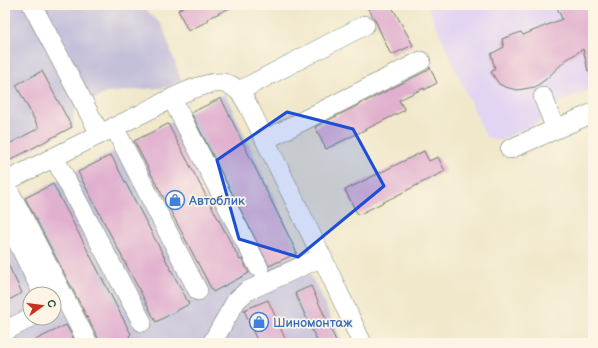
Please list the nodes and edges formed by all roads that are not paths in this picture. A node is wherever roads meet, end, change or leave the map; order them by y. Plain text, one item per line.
1 (32, 5) edge
2 (365, 26) dead end
3 (421, 61) dead end
4 (239, 92) junction
5 (543, 97) dead end
6 (172, 99) junction
7 (593, 113) edge
8 (556, 129) junction
9 (107, 131) junction
10 (265, 140) junction
11 (510, 149) dead end
12 (54, 157) junction
13 (5, 183) edge
14 (5, 216) edge
15 (322, 257) junction
16 (259, 268) dead end
17 (39, 286) edge
18 (198, 291) dead end
19 (22, 322) edge
20 (142, 322) dead end
21 (5, 331) edge
22 (88, 343) edge
23 (212, 343) edge
24 (362, 343) edge

1 - 9 street
2 - 4 street
3 - 10 street
4 - 6 street
4 - 10 street
5 - 8 street
6 - 9 street
6 - 16 street
7 - 8 street
8 - 11 street
9 - 12 street
9 - 18 street
10 - 15 street
12 - 13 street
12 - 20 street
13 - 22 street
14 - 17 street
15 - 23 street
15 - 24 street
19 - 21 street

